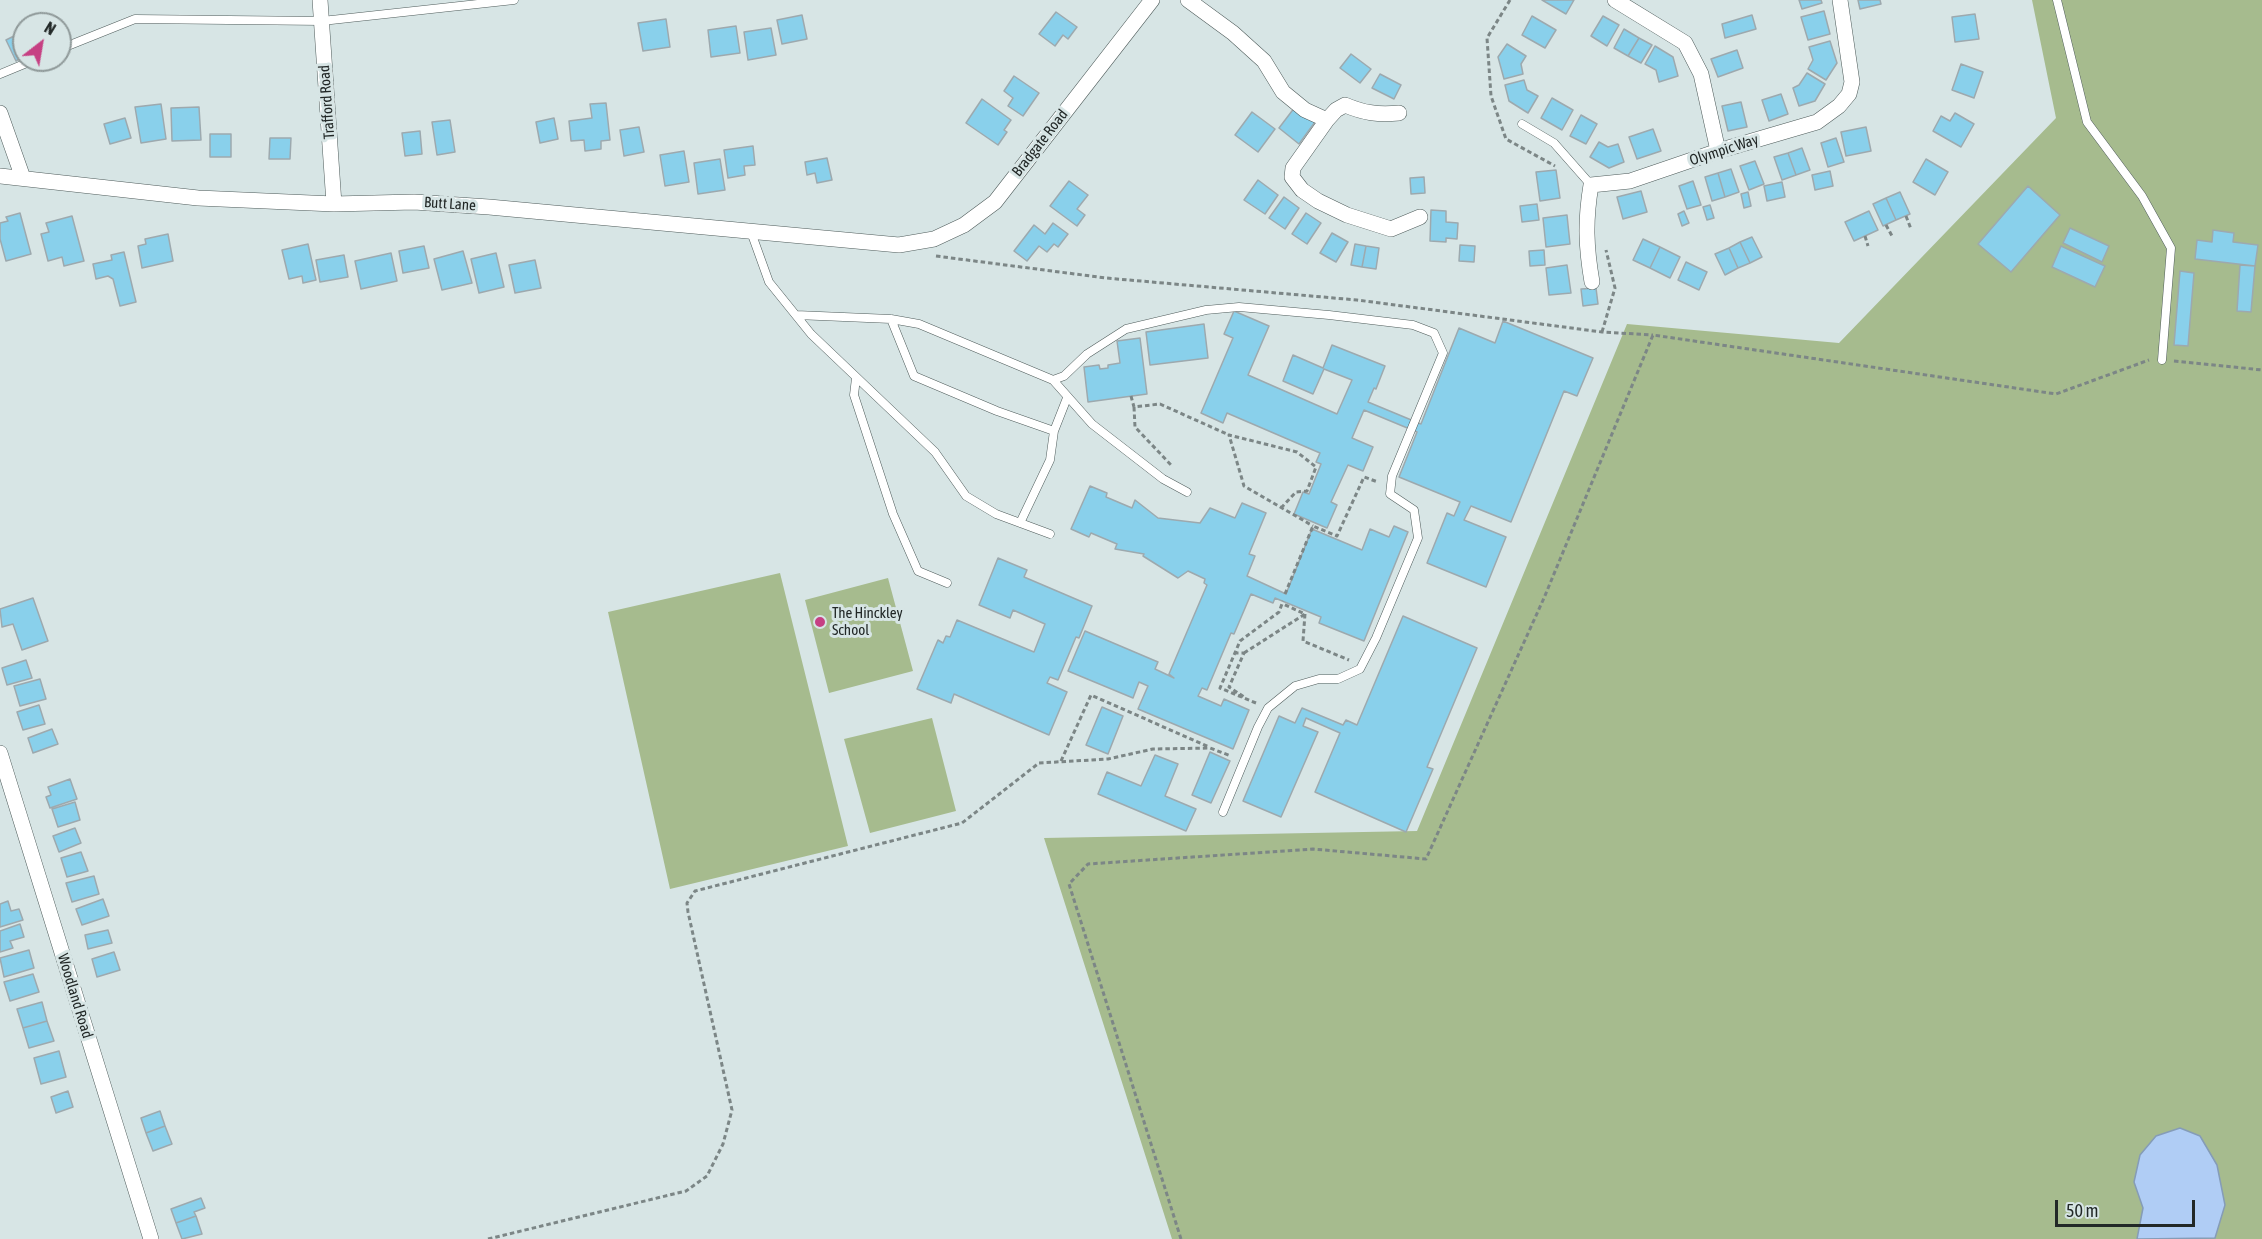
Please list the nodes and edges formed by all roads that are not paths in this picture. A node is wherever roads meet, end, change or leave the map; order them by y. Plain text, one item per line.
1 (320, 0) edge
2 (514, 0) edge
3 (1152, 0) edge
4 (1188, 0) edge
5 (1615, 0) edge
6 (1840, 0) edge
7 (2057, 0) edge
8 (322, 21) junction
9 (72, 45) edge
10 (0, 113) edge
11 (1399, 113) dead end
12 (1327, 120) junction
13 (1522, 124) dead end
14 (1718, 151) junction
15 (0, 177) edge
16 (23, 178) junction
17 (1591, 186) junction
18 (334, 204) junction
19 (1420, 218) dead end
20 (751, 232) junction
21 (899, 245) joint
22 (1592, 282) dead end
23 (796, 315) junction
24 (891, 319) junction
25 (2162, 360) road end
26 (856, 378) junction
27 (1053, 380) junction
28 (1067, 398) junction
29 (1054, 431) junction
30 (1186, 492) dead end
31 (1020, 523) junction
32 (1050, 534) dead end
33 (946, 583) dead end
34 (0, 753) edge
35 (1223, 812) dead end
36 (151, 1239) edge

1 - 8 street, Trafford Road
2 - 8 lane
3 - 21 street, Bradgate Road
4 - 12 street
5 - 14 street
6 - 14 street, Olympic Way
7 - 25 lane
8 - 9 lane
8 - 18 street, Trafford Road
10 - 16 street
11 - 12 street
12 - 19 street
13 - 17 lane
14 - 17 street, Olympic Way
15 - 16 street, Butt Lane
16 - 18 street, Butt Lane
17 - 22 street
18 - 20 street, Butt Lane
20 - 21 street, Butt Lane
20 - 23 lane
23 - 24 lane
23 - 26 lane
24 - 27 lane
24 - 29 lane
26 - 31 lane
26 - 33 lane
27 - 28 lane
27 - 35 lane
28 - 29 lane
28 - 30 lane
29 - 31 lane
31 - 32 lane
34 - 36 street, Woodland Road

